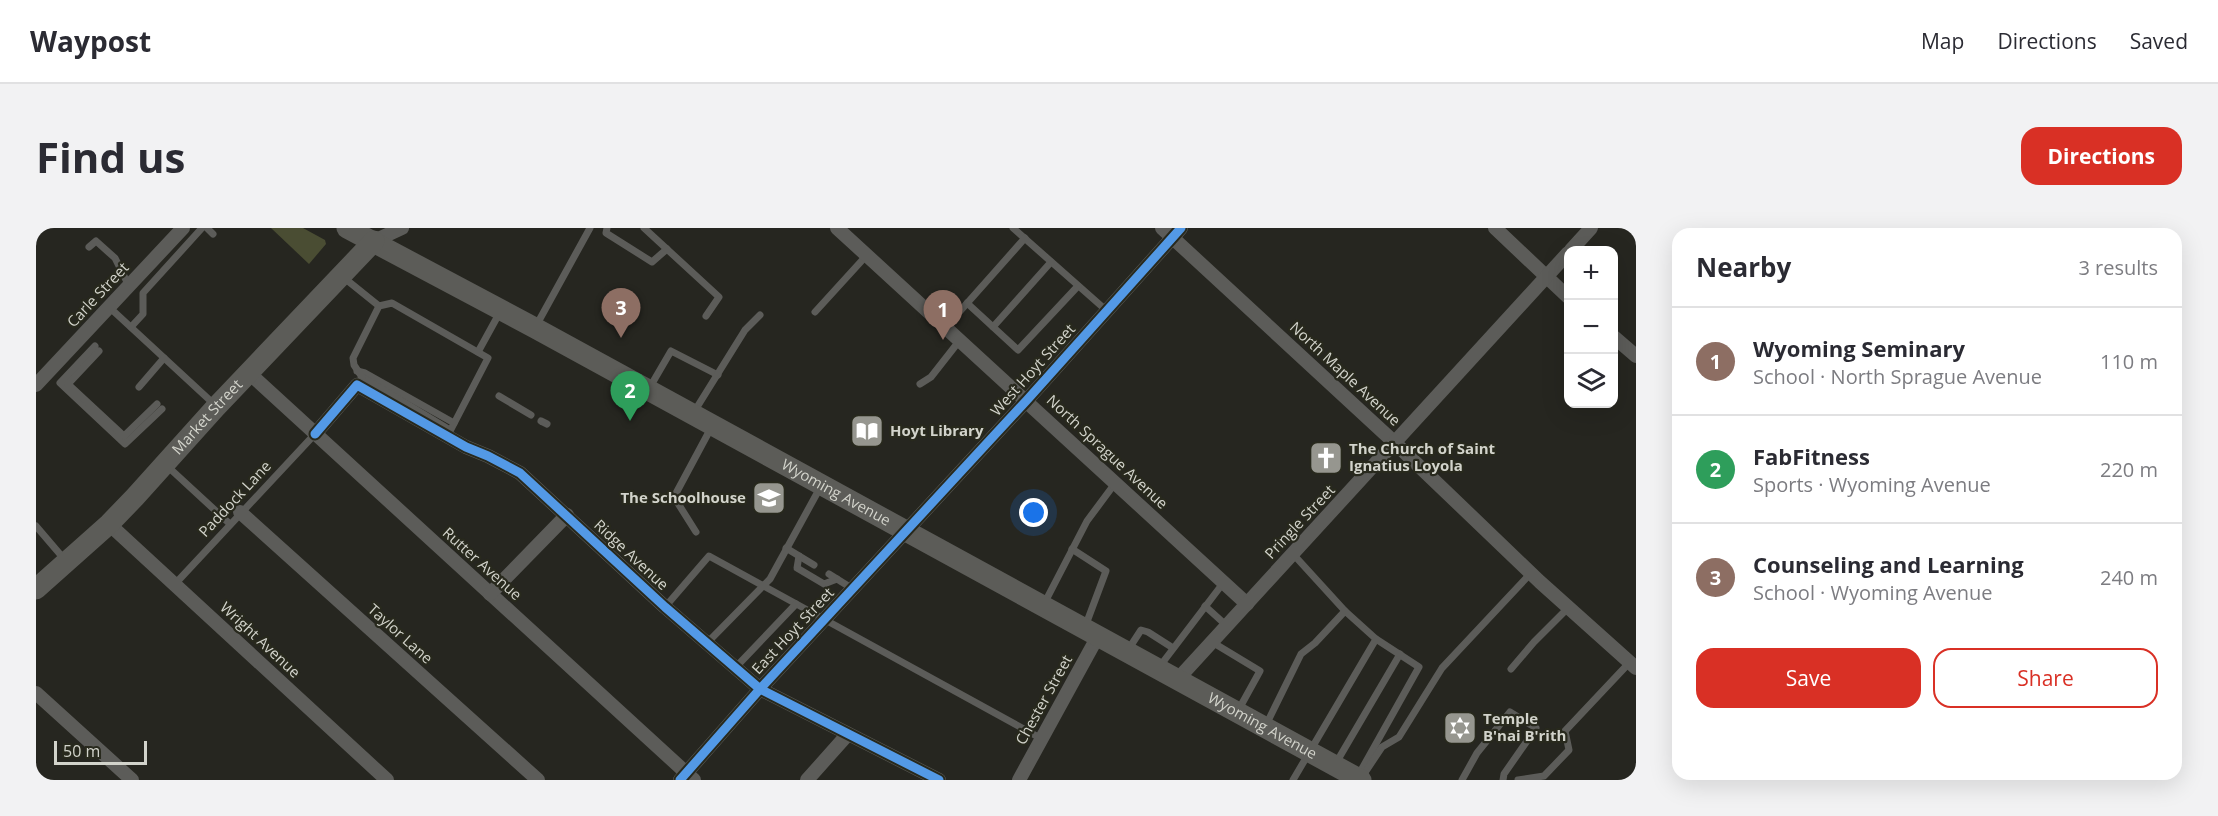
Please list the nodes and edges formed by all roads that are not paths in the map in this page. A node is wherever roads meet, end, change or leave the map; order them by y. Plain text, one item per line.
1 (183, 228) edge
2 (202, 228) edge
3 (207, 228) edge
4 (347, 228) edge
5 (402, 228) edge
6 (590, 228) edge
7 (607, 228) edge
8 (644, 228) edge
9 (837, 228) edge
10 (1013, 228) edge
11 (1495, 228) edge
12 (1591, 228) edge
13 (1172, 231) edge
14 (213, 234) dead end
15 (377, 235) edge
16 (1025, 238) junction
17 (1575, 246) edge
18 (89, 247) dead end
19 (667, 249) junction
20 (867, 255) junction
21 (1564, 259) edge
22 (1051, 262) junction
23 (341, 276) junction
24 (1547, 278) junction
25 (129, 286) junction
26 (1078, 286) junction
27 (1564, 293) edge
28 (966, 303) junction
29 (379, 306) junction
30 (109, 307) junction
31 (501, 310) junction
32 (1107, 311) junction
33 (815, 312) dead end
34 (760, 315) dead end
35 (706, 316) dead end
36 (131, 327) junction
37 (946, 327) junction
38 (993, 327) junction
39 (535, 328) junction
40 (960, 340) junction
41 (1618, 340) edge
42 (97, 348) dead end
43 (478, 352) junction
44 (1636, 356) edge
45 (164, 358) junction
46 (249, 372) junction
47 (718, 375) junction
48 (359, 378) junction
49 (920, 384) dead end
50 (36, 385) edge
51 (139, 387) dead end
52 (648, 390) junction
53 (499, 396) dead end
54 (1027, 400) junction
55 (159, 406) dead end
56 (216, 407) junction
57 (531, 415) dead end
58 (693, 415) junction
59 (712, 425) junction
60 (450, 430) junction
61 (315, 434) junction
62 (1395, 443) junction
63 (165, 464) junction
64 (1116, 482) junction
65 (822, 484) junction
66 (240, 512) junction
67 (567, 515) junction
68 (110, 524) junction
69 (230, 524) junction
70 (36, 526) edge
71 (906, 531) junction
72 (696, 532) dead end
73 (786, 548) junction
74 (1072, 549) junction
75 (1293, 554) junction
76 (799, 556) junction
77 (67, 561) junction
78 (814, 565) dead end
79 (1532, 573) junction
80 (829, 574) dead end
81 (837, 579) junction
82 (39, 582) edge
83 (1224, 582) junction
84 (175, 584) junction
85 (762, 585) junction
86 (853, 589) junction
87 (490, 594) junction
88 (796, 604) junction
89 (1247, 604) junction
90 (664, 606) junction
91 (1043, 606) junction
92 (1205, 606) junction
93 (1569, 607) junction
94 (1345, 611) junction
95 (824, 620) junction
96 (1227, 626) junction
97 (1091, 633) junction
98 (1376, 639) junction
99 (1212, 642) junction
100 (707, 643) junction
101 (1173, 648) junction
102 (1127, 652) junction
103 (1400, 654) junction
104 (1633, 665) edge
105 (735, 668) junction
106 (1157, 669) junction
107 (1511, 669) dead end
108 (1178, 680) junction
109 (760, 689) junction
110 (36, 693) edge
111 (1237, 712) junction
112 (1265, 728) junction
113 (848, 734) junction
114 (1042, 739) junction
115 (1308, 751) junction
116 (1334, 766) junction
117 (686, 778) edge
118 (812, 778) edge
119 (1359, 779) edge
120 (132, 780) edge
121 (387, 780) edge
122 (538, 780) edge
123 (939, 780) edge
124 (1019, 780) edge
125 (1293, 780) edge
126 (1462, 780) edge
127 (1503, 780) edge
128 (1518, 780) edge

1 - 25 street, Carle Street
2 - 36 lane
3 - 14 lane
4 - 15 main road, Wyoming Avenue
5 - 15 street, Market Street
6 - 39 lane
7 - 19 lane
8 - 19 lane
9 - 20 street, North Sprague Avenue
10 - 16 lane
11 - 24 street
12 - 17 street, Pringle Street
13 - 32 street, West Hoyt Street
13 - 62 street, North Maple Avenue
15 - 23 main road, Market Street
15 - 31 main road, Wyoming Avenue
16 - 22 lane
16 - 28 lane
18 - 25 lane
19 - 35 lane
20 - 33 lane
20 - 37 street, North Sprague Avenue
21 - 24 street, Pringle Street
22 - 26 lane
22 - 38 lane
23 - 29 lane
23 - 46 main road, Market Street
24 - 27 street
24 - 62 street, Pringle Street
25 - 30 street, Carle Street
26 - 32 lane
26 - 38 lane
28 - 37 lane
28 - 38 lane
29 - 43 lane
29 - 48 lane
30 - 36 lane
30 - 50 street, Carle Street
31 - 39 main road, Wyoming Avenue
31 - 43 lane
32 - 54 street, West Hoyt Street
34 - 47 lane
36 - 45 lane
37 - 40 street, North Sprague Avenue
39 - 52 main road, Wyoming Avenue
40 - 49 lane
40 - 54 street, North Sprague Avenue
41 - 44 street
42 - 55 lane
43 - 60 lane
45 - 51 lane
45 - 56 lane
46 - 56 main road, Market Street
46 - 61 street, Rutter Avenue
47 - 52 lane
47 - 58 lane
48 - 60 street, Ridge Avenue
48 - 61 street
52 - 58 main road, Wyoming Avenue
53 - 57 lane
54 - 64 street, North Sprague Avenue
54 - 71 street, West Hoyt Street
56 - 63 main road, Market Street
58 - 59 main road, Wyoming Avenue
59 - 65 main road, Wyoming Avenue
59 - 72 lane
60 - 67 street, Ridge Avenue
61 - 66 lane, Paddock Lane
61 - 87 street, Rutter Avenue
62 - 75 street, Pringle Street
62 - 79 street, North Maple Avenue
63 - 68 main road, Market Street
63 - 69 lane
64 - 74 lane
64 - 83 street, North Sprague Avenue
65 - 71 main road, Wyoming Avenue
65 - 73 lane
66 - 69 lane, Paddock Lane
66 - 122 street, Taylor Lane
67 - 87 street
67 - 90 street, Ridge Avenue
68 - 77 main road, Market Street
68 - 84 street, Wright Avenue
69 - 84 lane, Paddock Lane
70 - 77 lane
71 - 86 street, East Hoyt Street
71 - 91 main road, Wyoming Avenue
73 - 76 lane
73 - 85 lane
74 - 91 lane
74 - 97 lane
75 - 89 street, Pringle Street
75 - 94 lane
76 - 78 lane
76 - 81 lane
77 - 82 main road, Market Street
79 - 93 street, North Maple Avenue
79 - 119 lane
80 - 81 lane
81 - 86 lane
83 - 89 street, North Sprague Avenue
83 - 92 lane
84 - 121 street, Wright Avenue
85 - 88 lane
85 - 90 lane
85 - 100 lane
86 - 95 street, East Hoyt Street
87 - 117 street, Rutter Avenue
88 - 95 lane
88 - 105 lane
89 - 96 street, Pringle Street
90 - 100 street, Ridge Avenue
91 - 97 main road, Wyoming Avenue
92 - 96 lane
92 - 101 lane
93 - 104 street, North Maple Avenue
93 - 107 lane
94 - 98 lane
94 - 112 lane
95 - 109 street, East Hoyt Street
95 - 114 lane
96 - 99 street, Pringle Street
97 - 102 main road, Wyoming Avenue
97 - 114 street, Chester Street
98 - 103 lane
98 - 115 lane
99 - 108 street, Pringle Street
99 - 111 lane
100 - 105 street, Ridge Avenue
101 - 102 lane
101 - 106 lane
102 - 106 main road, Wyoming Avenue
103 - 116 lane
103 - 119 lane
104 - 128 lane
105 - 109 street, Ridge Avenue
106 - 108 main road, Wyoming Avenue
108 - 111 main road, Wyoming Avenue
109 - 113 street, Ridge Avenue
109 - 117 street, East Hoyt Street
110 - 120 street
111 - 112 main road, Wyoming Avenue
112 - 115 main road, Wyoming Avenue
113 - 118 street
113 - 123 street, Ridge Avenue
114 - 124 street, Chester Street
115 - 116 main road, Wyoming Avenue
115 - 125 lane
116 - 119 main road, Wyoming Avenue
126 - 127 lane

